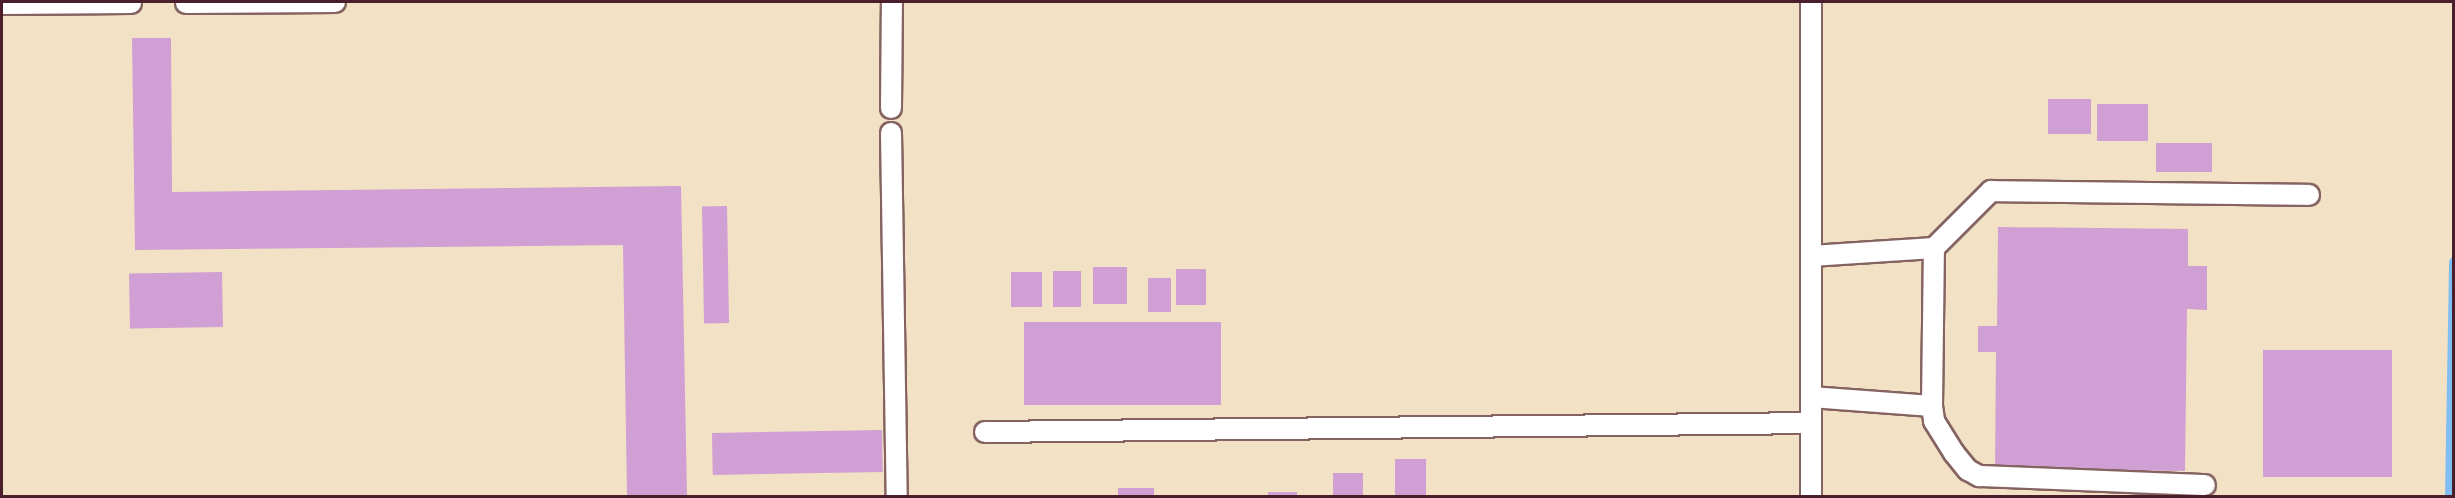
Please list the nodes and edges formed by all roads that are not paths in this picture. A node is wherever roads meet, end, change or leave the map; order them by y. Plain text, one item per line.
1 (335, 2) edge
2 (892, 2) edge
3 (1811, 2) edge
4 (131, 3) edge
5 (186, 3) edge
6 (2, 4) edge
7 (891, 108) dead end
8 (891, 133) dead end
9 (2309, 195) dead end
10 (1934, 248) junction
11 (1811, 256) junction
12 (1811, 397) junction
13 (1932, 406) junction
14 (1811, 423) junction
15 (985, 432) dead end
16 (2205, 485) dead end
17 (897, 496) edge
18 (1811, 496) edge

1 - 5 lane
2 - 7 lane
3 - 11 lane
4 - 6 lane
8 - 17 lane
9 - 10 lane
10 - 11 lane
10 - 13 lane
11 - 12 lane
12 - 13 lane
12 - 14 lane
13 - 16 lane
14 - 15 lane
14 - 18 lane

